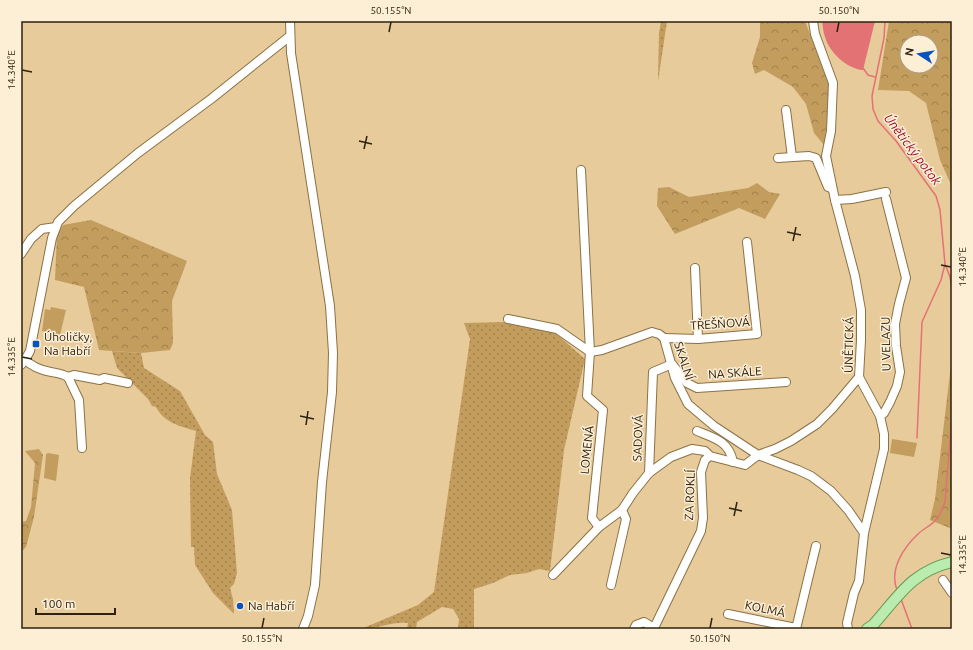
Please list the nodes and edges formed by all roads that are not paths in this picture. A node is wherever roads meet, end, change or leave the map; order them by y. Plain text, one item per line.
1 (290, 21) edge
2 (813, 21) edge
3 (290, 36) junction
4 (786, 110) dead end
5 (792, 157) junction
6 (778, 158) dead end
7 (581, 170) dead end
8 (834, 189) junction
9 (835, 200) junction
10 (56, 227) junction
11 (747, 242) dead end
12 (21, 254) edge
13 (694, 268) dead end
14 (508, 319) dead end
15 (664, 338) junction
16 (698, 339) junction
17 (590, 352) junction
18 (23, 363) edge
19 (672, 364) junction
20 (68, 377) junction
21 (859, 377) junction
22 (786, 382) dead end
23 (128, 383) dead end
24 (880, 416) junction
25 (697, 431) dead end
26 (82, 448) dead end
27 (758, 455) junction
28 (710, 456) junction
29 (733, 462) junction
30 (649, 474) junction
31 (622, 510) junction
32 (599, 528) junction
33 (864, 533) junction
34 (816, 546) dead end
35 (952, 562) edge
36 (553, 575) dead end
37 (943, 580) dead end
38 (611, 585) dead end
39 (952, 593) edge
40 (728, 614) dead end
41 (656, 628) edge
42 (303, 629) edge
43 (634, 629) edge
44 (796, 629) edge
45 (848, 629) edge
46 (867, 629) edge

1 - 3 street
2 - 8 street, ÚNĚTICKÁ
3 - 10 street
3 - 42 street
4 - 5 street
5 - 6 street
5 - 8 street
7 - 17 street
8 - 9 street, ÚNĚTICKÁ
9 - 21 street, ÚNĚTICKÁ
9 - 24 street, U VELAZU
10 - 12 street
10 - 18 street
11 - 16 street, TŘEŠŇOVÁ
13 - 16 street
14 - 17 street
15 - 16 street, TŘEŠŇOVÁ
15 - 17 street, SKALNÍ
15 - 19 street, SKALNÍ
17 - 32 street, LOMENÁ
18 - 20 street
19 - 22 street, NA SKÁLE
19 - 27 street, SKALNÍ
19 - 30 street, SADOVÁ
20 - 23 street
20 - 26 street
21 - 24 street, ÚNĚTICKÁ
21 - 27 street
24 - 33 street, ÚNĚTICKÁ
25 - 29 street
27 - 29 street
27 - 33 street, SKALNÍ
28 - 29 street
28 - 30 street
28 - 41 street, ZA ROKLÍ
30 - 31 street, SADOVÁ
31 - 32 street
31 - 38 street
32 - 36 street
33 - 45 street, ÚNĚTICKÁ
34 - 44 street
35 - 46 main road
37 - 39 street
40 - 44 street, KOLMÁ
41 - 43 street, ZA ROKLÍ

